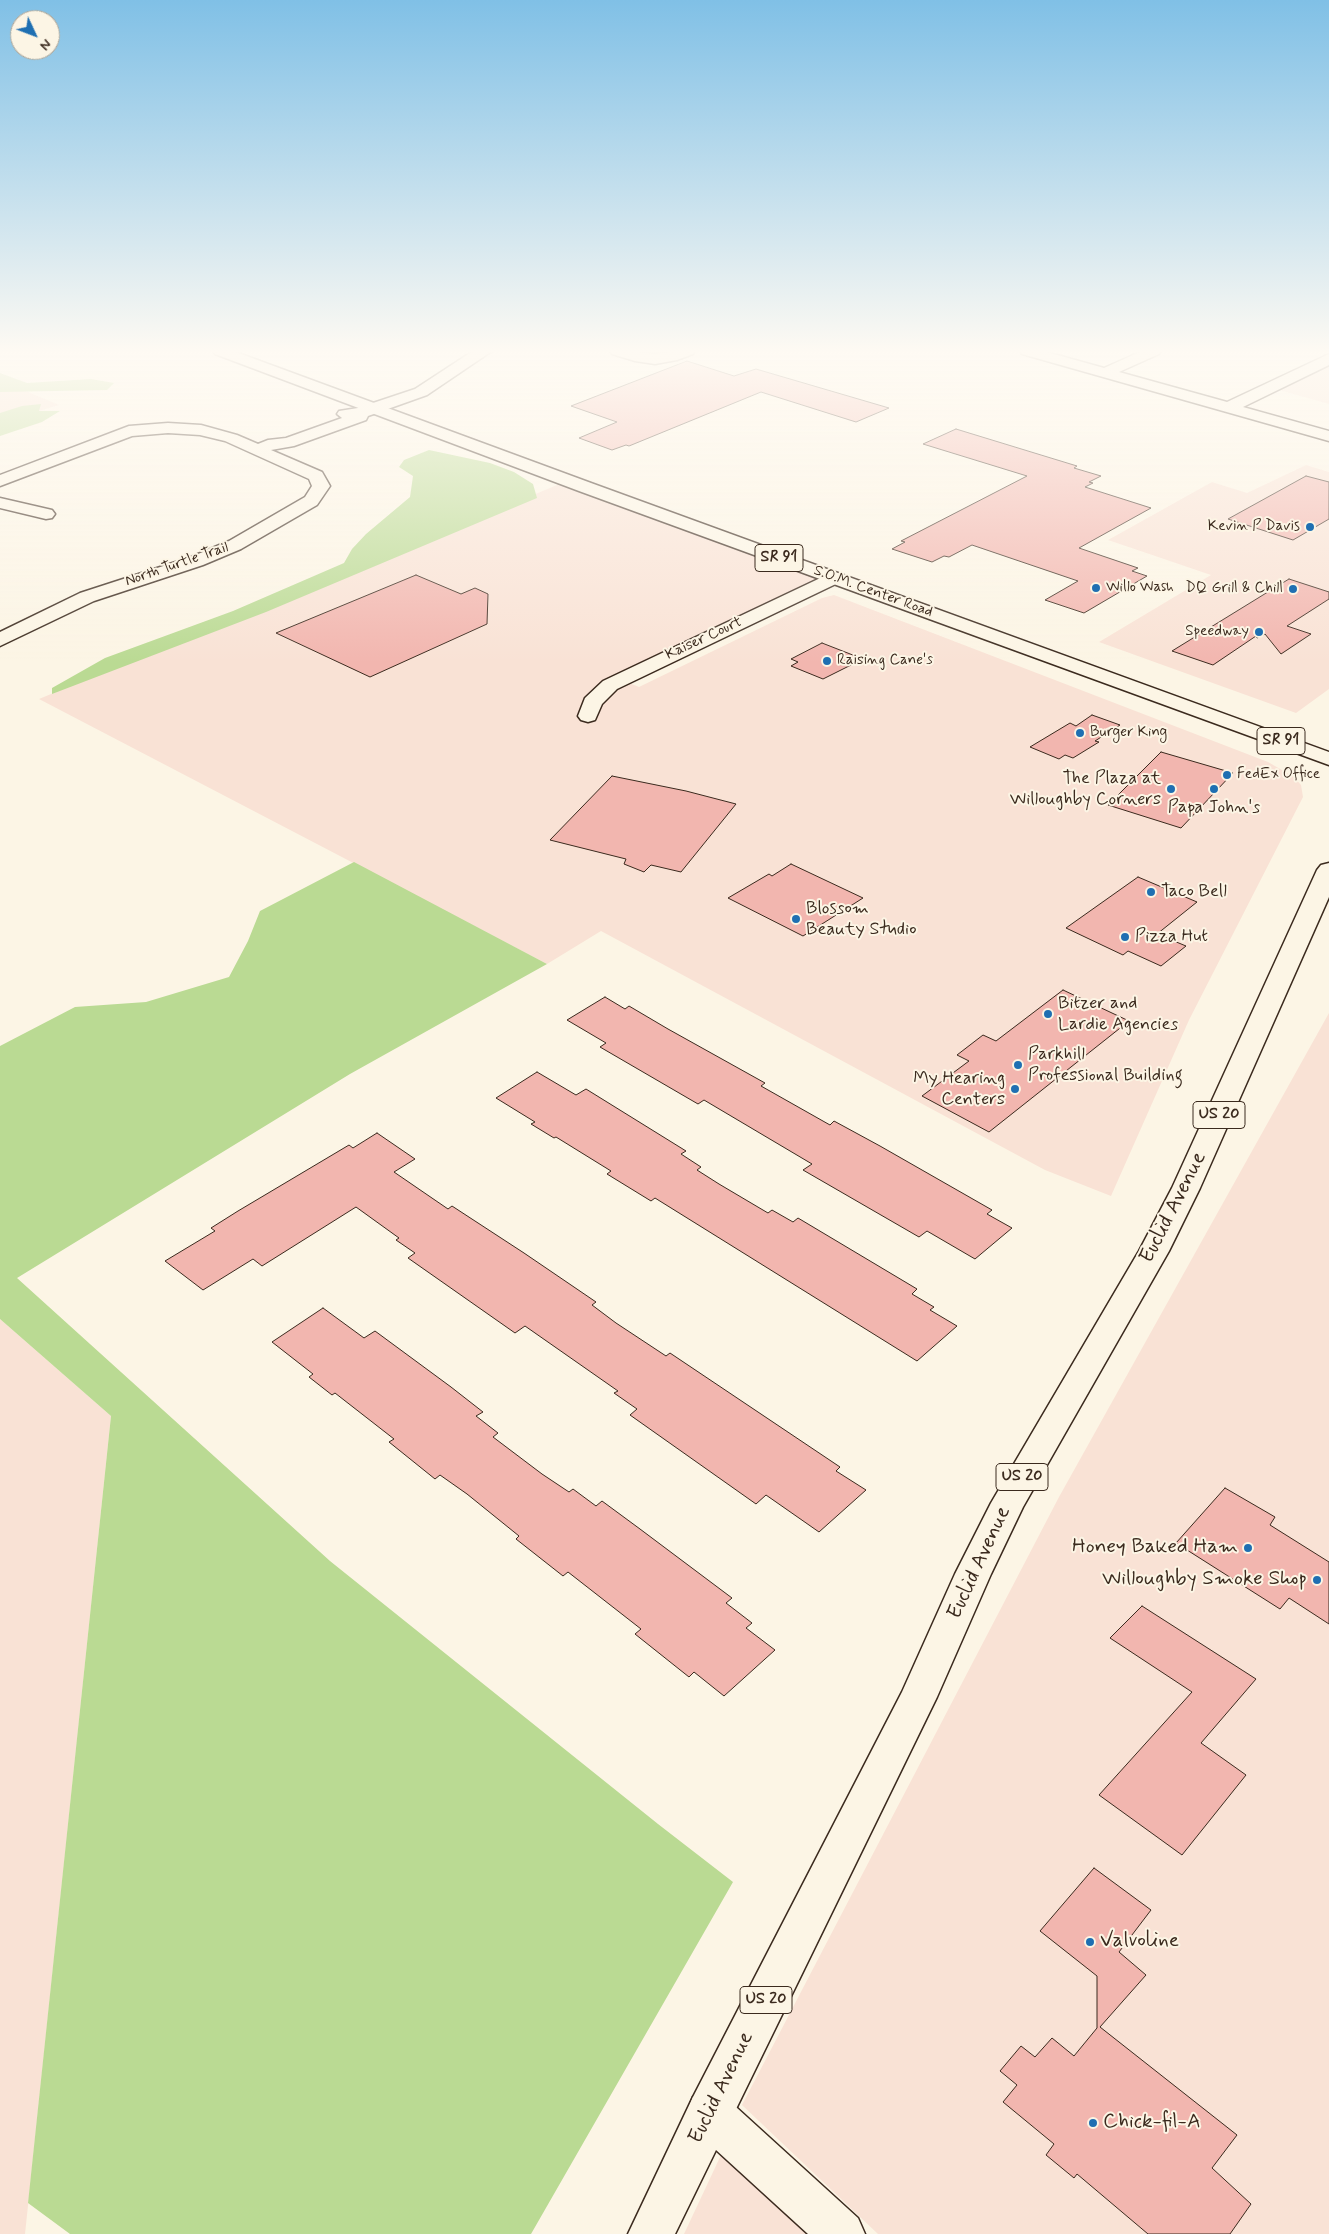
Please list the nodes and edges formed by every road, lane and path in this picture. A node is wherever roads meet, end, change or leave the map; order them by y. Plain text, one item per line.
1 (66, 455) edge
2 (278, 455) edge
3 (493, 455) edge
4 (0, 481) edge
5 (0, 503) edge
6 (46, 514) dead end
7 (833, 578) junction
8 (0, 620) edge
9 (22, 629) junction
10 (0, 640) edge
11 (588, 716) dead end
12 (1329, 758) edge
13 (1329, 870) edge
14 (709, 2113) junction
15 (651, 2234) edge
16 (842, 2234) edge

1 - 4 street
2 - 9 street, North Turtle Trail
3 - 7 street, S.O.M. Center Road / SR 91
5 - 6 street
7 - 11 street, Kaiser Court
7 - 12 street, S.O.M. Center Road / SR 91
8 - 9 street
9 - 10 street, North Turtle Trail
13 - 14 street, Euclid Avenue / US 20
14 - 15 street, Euclid Avenue / US 20
14 - 16 street

